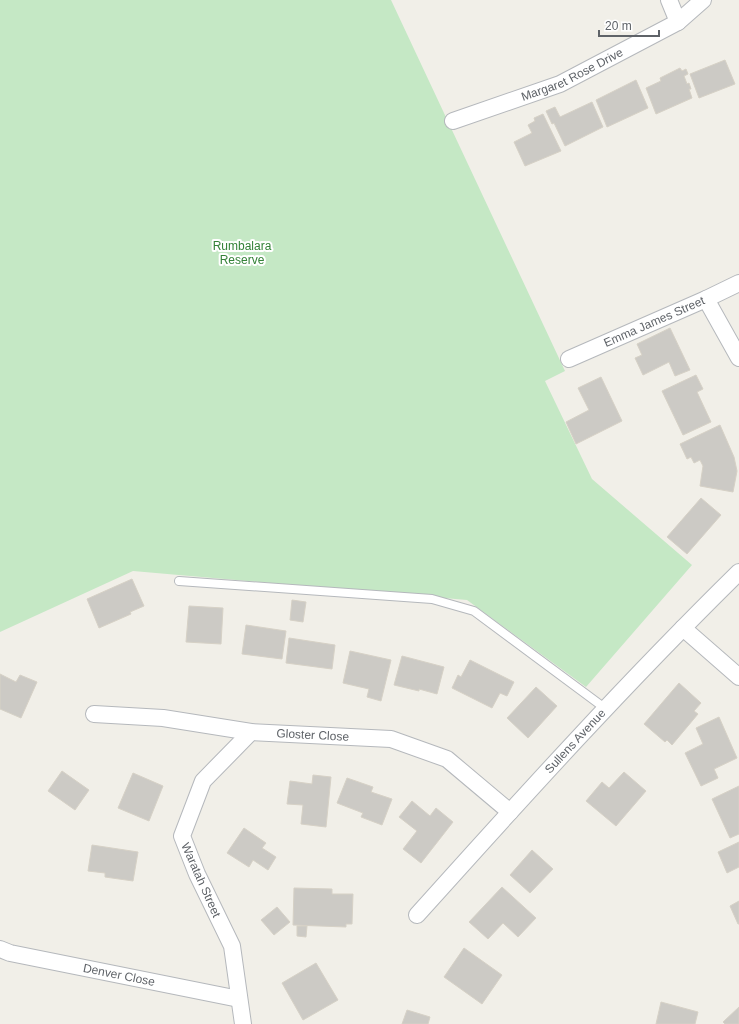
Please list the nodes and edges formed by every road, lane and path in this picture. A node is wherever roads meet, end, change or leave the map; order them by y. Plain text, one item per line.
1 (669, 0) edge
2 (703, 0) edge
3 (678, 22) junction
4 (453, 121) dead end
5 (739, 283) edge
6 (706, 300) junction
7 (739, 358) edge
8 (569, 359) dead end
9 (739, 572) edge
10 (179, 581) dead end
11 (683, 628) junction
12 (739, 677) edge
13 (606, 709) junction
14 (94, 714) dead end
15 (251, 732) junction
16 (510, 812) junction
17 (417, 915) dead end
18 (0, 949) edge
19 (239, 999) junction
20 (243, 1024) edge

1 - 3 street
2 - 3 street, Margaret Rose Drive
3 - 4 street, Margaret Rose Drive
5 - 6 street, Emma James Street
6 - 7 street
6 - 8 street, Emma James Street
9 - 11 street, Sullens Avenue
10 - 13 lane
11 - 12 street
11 - 13 street, Sullens Avenue
13 - 16 street, Sullens Avenue
14 - 15 street, Gloster Close
15 - 16 street, Gloster Close
15 - 19 street, Waratah Street
16 - 17 street, Sullens Avenue
18 - 19 street, Denver Close
19 - 20 street, Waratah Street

